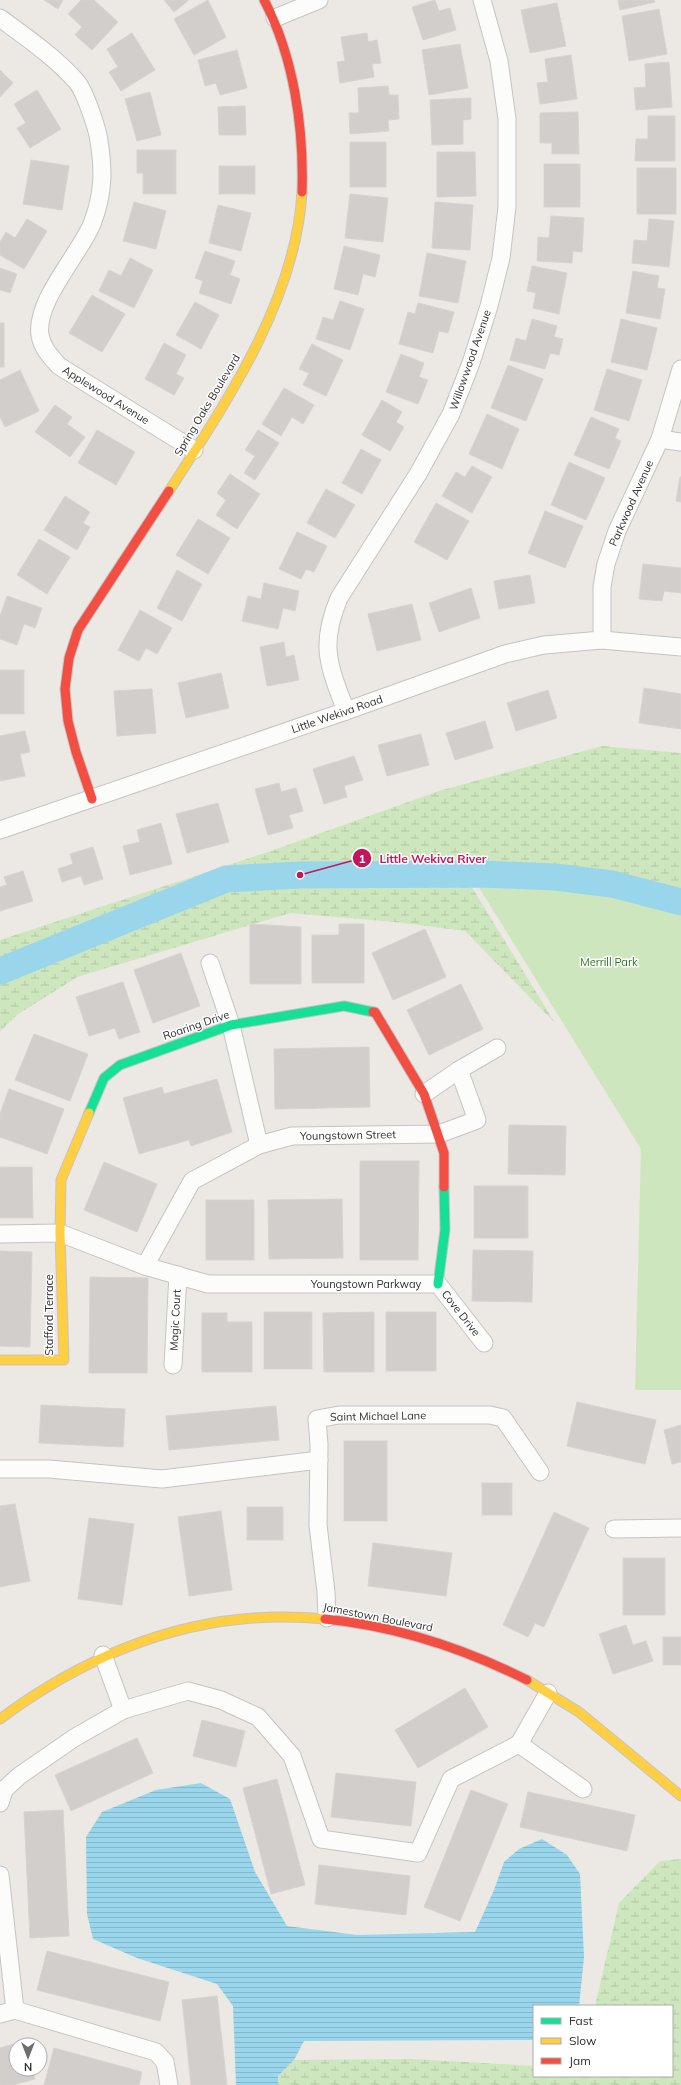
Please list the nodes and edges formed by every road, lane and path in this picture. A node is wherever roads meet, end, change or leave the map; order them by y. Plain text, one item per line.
1 (264, 0) edge
2 (319, 0) edge
3 (482, 0) edge
4 (0, 18) edge
5 (275, 18) junction
6 (681, 369) edge
7 (660, 439) junction
8 (681, 442) edge
9 (194, 450) junction
10 (602, 640) junction
11 (681, 647) edge
12 (346, 712) junction
13 (92, 799) junction
14 (0, 830) edge
15 (210, 963) dead end
16 (231, 1025) junction
17 (497, 1048) dead end
18 (459, 1070) junction
19 (424, 1094) junction
20 (439, 1134) junction
21 (259, 1145) junction
22 (60, 1233) junction
23 (0, 1234) edge
24 (144, 1266) junction
25 (178, 1275) junction
26 (438, 1284) junction
27 (484, 1343) dead end
28 (0, 1360) edge
29 (173, 1365) dead end
30 (319, 1460) junction
31 (0, 1469) edge
32 (540, 1472) dead end
33 (614, 1528) dead end
34 (681, 1528) edge
35 (327, 1618) junction
36 (103, 1655) junction
37 (548, 1693) junction
38 (123, 1710) junction
39 (0, 1719) edge
40 (519, 1744) junction
41 (583, 1788) dead end
42 (681, 1796) edge
43 (0, 1803) edge
44 (0, 1874) edge
45 (3, 1921) edge
46 (8, 2012) edge
47 (169, 2085) edge

1 - 5 street, Spring Oaks Boulevard
2 - 5 street
3 - 12 street, Willowwood Avenue
4 - 9 street, Applewood Avenue
5 - 9 street, Spring Oaks Boulevard
6 - 7 street, Parkwood Avenue
7 - 8 street
7 - 10 street, Parkwood Avenue
9 - 13 street, Spring Oaks Boulevard
10 - 11 street, Little Wekiva Road
10 - 12 street, Little Wekiva Road
12 - 13 street, Little Wekiva Road
13 - 14 street, Little Wekiva Road
15 - 16 street
16 - 19 street, Roaring Drive
16 - 21 street
16 - 22 street, Roaring Drive
17 - 18 street
18 - 19 street
18 - 20 street, Youngstown Street
19 - 20 street, Roaring Drive
20 - 21 street, Youngstown Street
20 - 26 street, Youngstown Parkway
21 - 24 street
22 - 23 street, Youngstown Parkway
22 - 24 street, Youngstown Parkway
22 - 28 street, Stafford Terrace
24 - 25 street, Youngstown Parkway
25 - 26 street, Youngstown Parkway
25 - 29 street, Magic Court
26 - 27 street, Cove Drive
30 - 31 street
30 - 32 street, Saint Michael Lane
30 - 35 street, Saint Michael Lane
33 - 34 street
35 - 36 street, Jamestown Boulevard
35 - 37 street, Jamestown Boulevard
36 - 38 street
36 - 39 street, Jamestown Boulevard
37 - 40 street
37 - 42 street, Jamestown Boulevard
38 - 40 street
38 - 43 street
40 - 41 street
44 - 45 street
45 - 46 street
46 - 47 street

